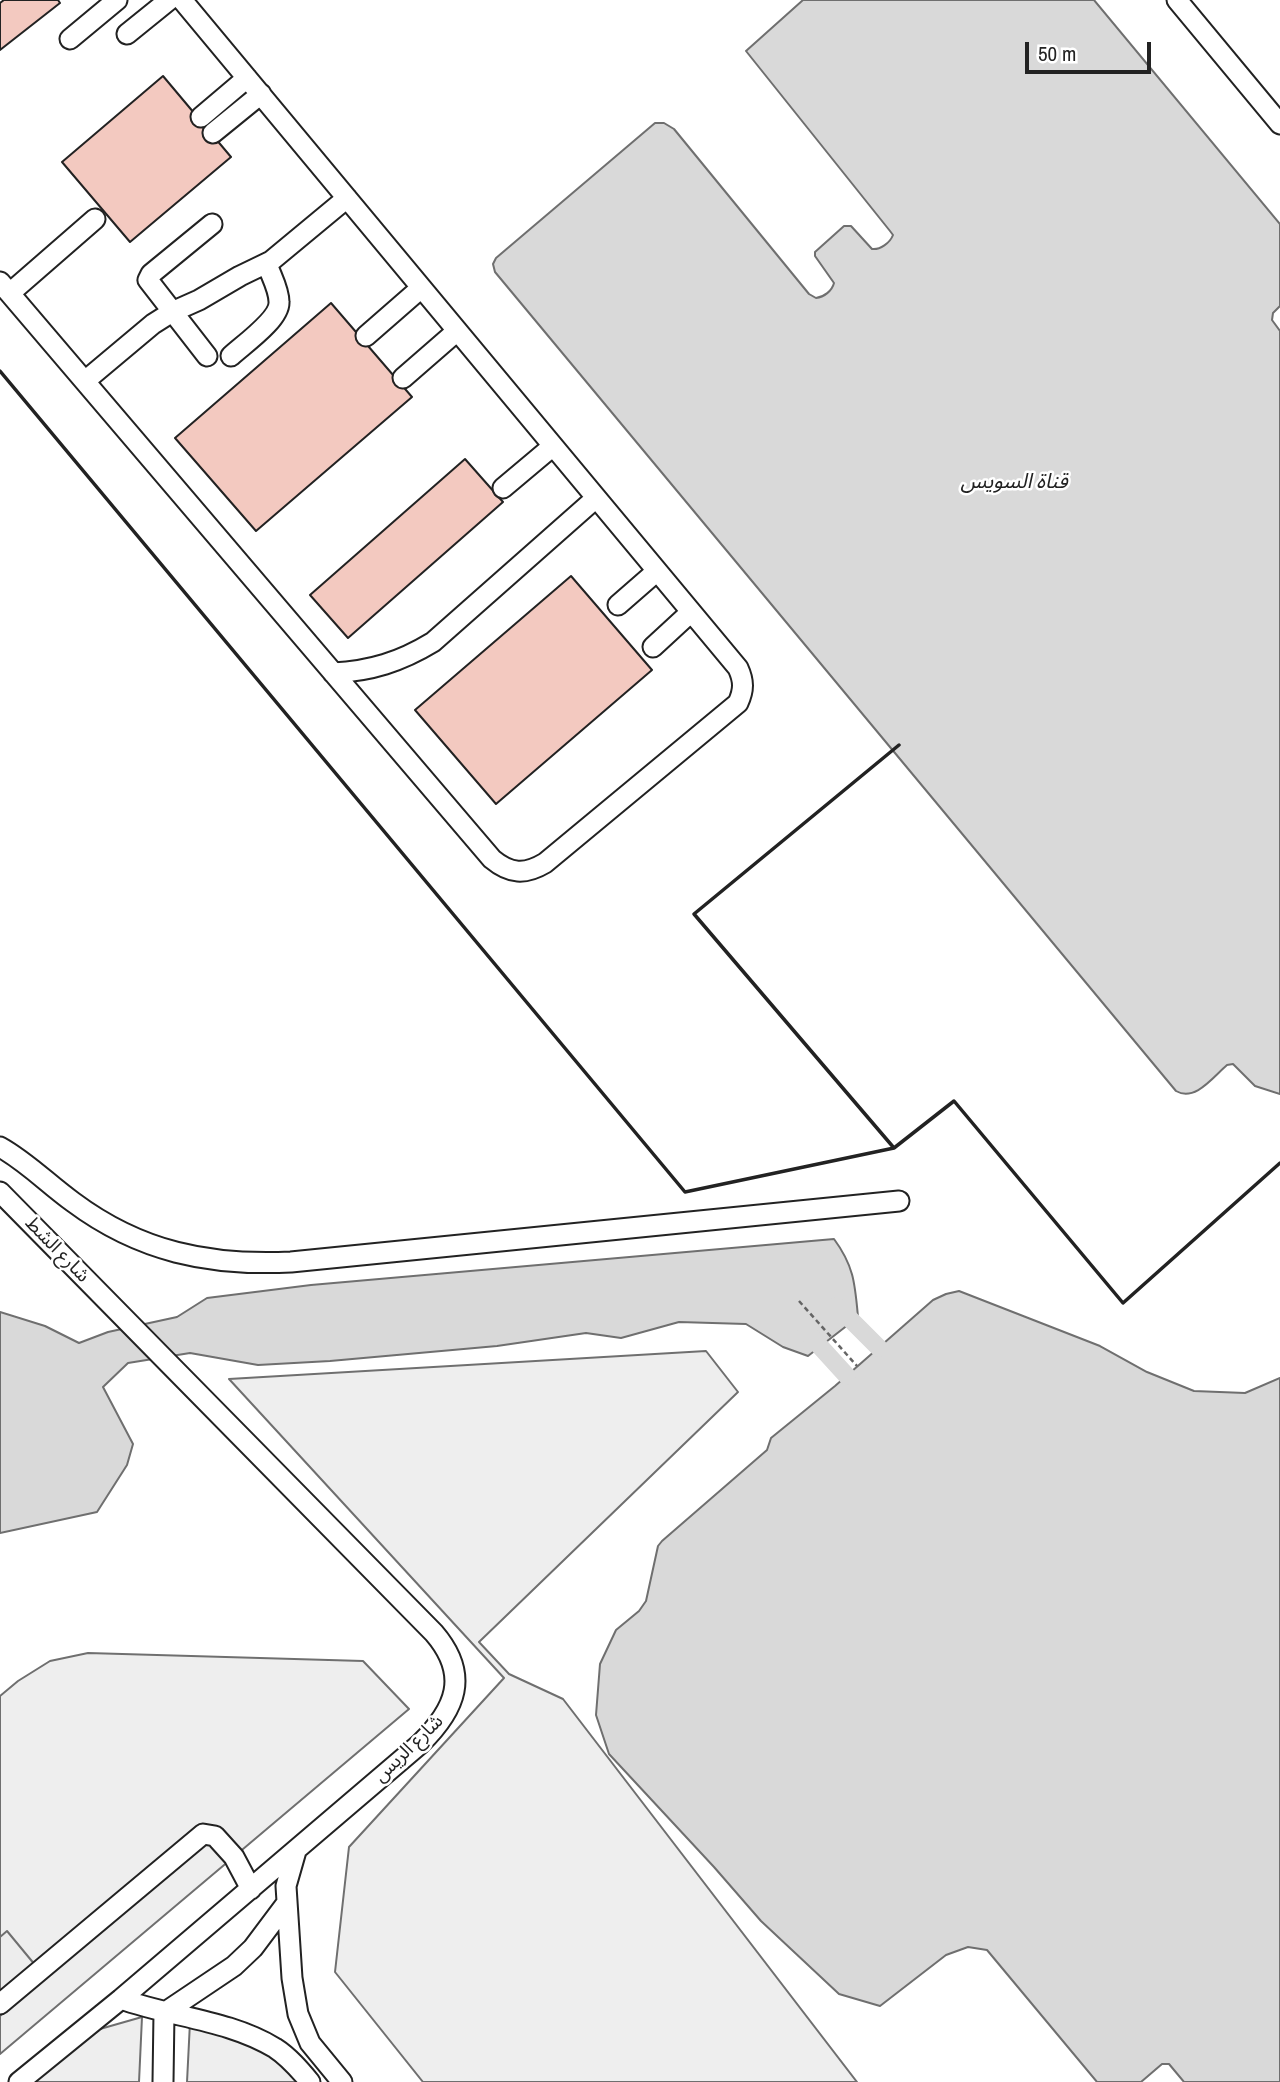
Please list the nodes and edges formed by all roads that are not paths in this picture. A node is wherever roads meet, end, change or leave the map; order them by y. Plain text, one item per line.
1 (117, 0) edge
2 (169, 0) edge
3 (182, 0) edge
4 (1177, 0) edge
5 (127, 34) dead end
6 (70, 39) dead end
7 (247, 78) junction
8 (261, 94) junction
9 (201, 117) dead end
10 (1280, 124) edge
11 (213, 133) dead end
12 (347, 198) junction
13 (95, 219) dead end
14 (212, 224) dead end
15 (267, 264) junction
16 (5, 288) edge
17 (421, 288) junction
18 (172, 312) junction
19 (457, 331) junction
20 (366, 336) dead end
21 (207, 356) dead end
22 (231, 356) dead end
23 (403, 378) dead end
24 (85, 381) junction
25 (553, 446) junction
26 (503, 488) dead end
27 (596, 498) junction
28 (657, 571) junction
29 (618, 605) dead end
30 (691, 612) junction
31 (653, 647) dead end
32 (333, 673) junction
33 (0, 1147) edge
34 (0, 1192) edge
35 (899, 1201) dead end
36 (113, 1307) joint
37 (296, 1850) junction
38 (251, 1889) junction
39 (286, 1904) junction
40 (121, 1999) junction
41 (0, 2004) edge
42 (164, 2013) junction
43 (310, 2043) junction
44 (290, 2060) junction
45 (19, 2082) edge
46 (163, 2082) edge
47 (310, 2082) edge
48 (342, 2082) edge

1 - 6 street
2 - 5 street
3 - 7 street
4 - 10 street
7 - 8 street
7 - 9 street
8 - 11 street
8 - 12 street
12 - 15 street
12 - 17 street
13 - 16 street
14 - 18 street
15 - 18 street
15 - 22 street
16 - 24 street
17 - 19 street
17 - 20 street
18 - 21 street
18 - 24 street
19 - 23 street
19 - 25 street
24 - 32 street
25 - 26 street
25 - 27 street
27 - 28 street
27 - 32 street
28 - 29 street
28 - 30 street
30 - 31 street
30 - 32 street
33 - 35 street
34 - 36 street, شارع الشط
36 - 37 street, شارع الريس
37 - 38 street, شارع الريس
37 - 39 street
38 - 40 street, شارع الريس
38 - 41 street
39 - 42 street
39 - 43 street
40 - 42 street
40 - 45 street, شارع الريس
42 - 44 street
42 - 46 street
43 - 44 street
43 - 48 street
44 - 47 street

